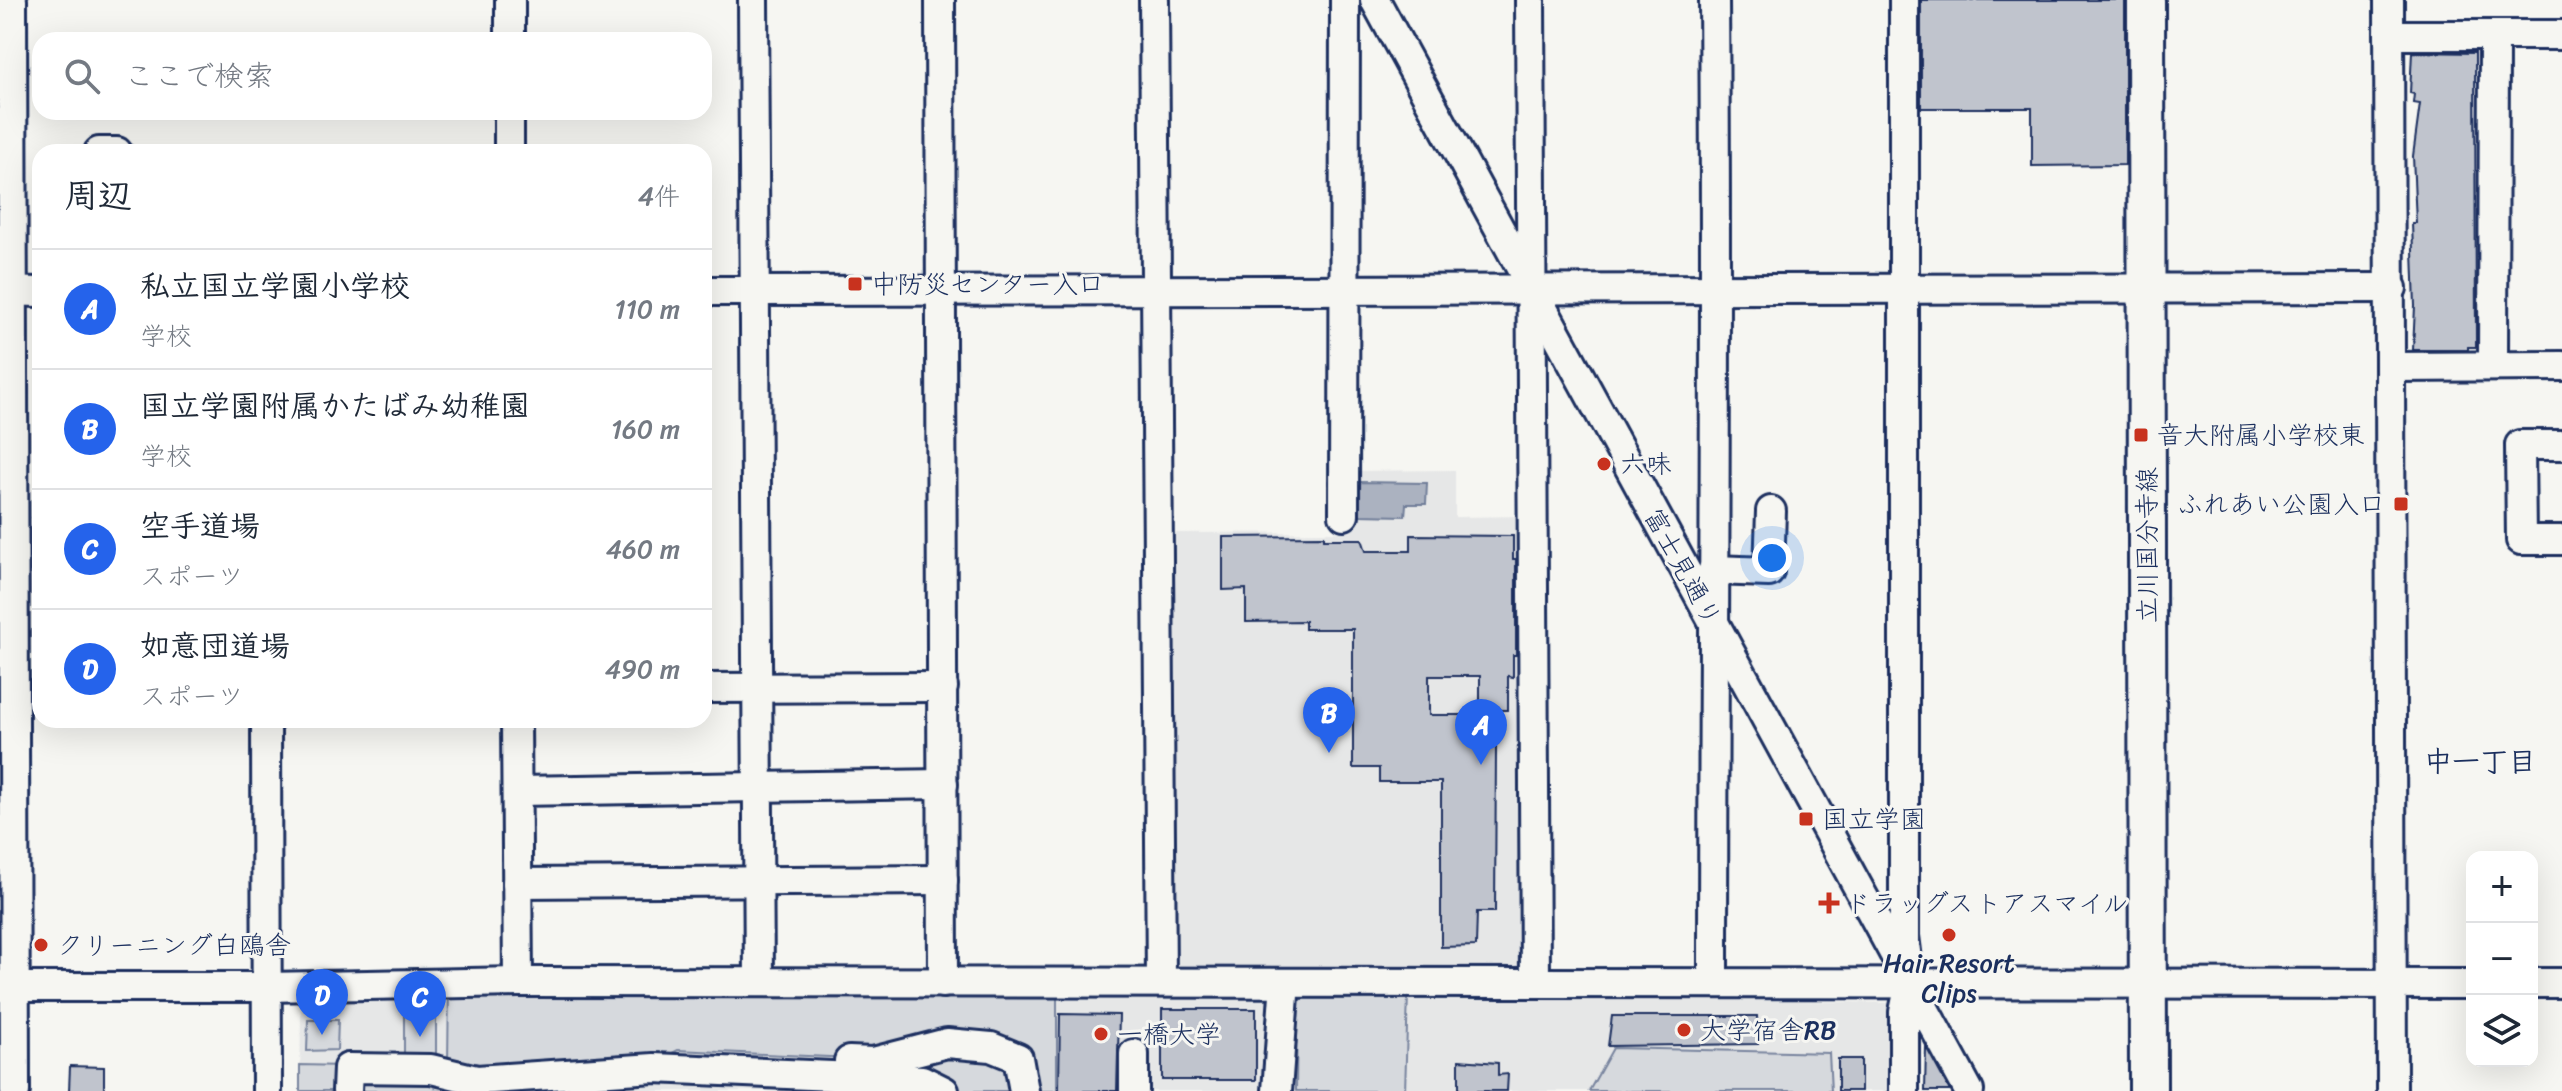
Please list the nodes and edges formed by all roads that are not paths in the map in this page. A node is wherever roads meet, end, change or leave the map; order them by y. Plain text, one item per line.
1 (12, 0) edge
2 (510, 0) edge
3 (753, 0) edge
4 (940, 0) edge
5 (1154, 0) edge
6 (1345, 0) edge
7 (1375, 0) edge
8 (1530, 0) edge
9 (1714, 0) edge
10 (1904, 0) edge
11 (2146, 0) edge
12 (2389, 0) edge
13 (510, 32) edge
14 (2389, 35) junction
15 (2494, 35) junction
16 (2562, 35) edge
17 (6, 48) edge
18 (509, 120) edge
19 (509, 144) edge
20 (26, 153) edge
21 (2147, 287) junction
22 (1531, 288) junction
23 (2392, 288) junction
24 (1344, 289) junction
25 (1716, 289) junction
26 (1905, 289) junction
27 (940, 290) junction
28 (1156, 290) junction
29 (6, 291) edge
30 (712, 291) edge
31 (754, 291) junction
32 (32, 292) edge
33 (2493, 366) junction
34 (2562, 366) edge
35 (2392, 367) junction
36 (2562, 445) edge
37 (1771, 511) dead end
38 (1344, 515) dead end
39 (8, 540) edge
40 (2562, 540) edge
41 (1713, 570) junction
42 (1713, 621) junction
43 (8, 629) edge
44 (758, 687) junction
45 (943, 687) junction
46 (712, 688) edge
47 (266, 728) edge
48 (516, 728) edge
49 (943, 784) junction
50 (759, 787) junction
51 (517, 791) junction
52 (943, 880) junction
53 (759, 882) junction
54 (517, 883) junction
55 (518, 982) junction
56 (759, 982) junction
57 (1161, 982) junction
58 (943, 983) junction
59 (1535, 983) junction
60 (1713, 983) junction
61 (1910, 983) junction
62 (2538, 983) edge
63 (2562, 983) edge
64 (2392, 984) junction
65 (2466, 984) edge
66 (2148, 985) junction
67 (8, 987) edge
68 (267, 987) junction
69 (1284, 995) dead end
70 (1134, 1054) dead end
71 (654, 1068) junction
72 (477, 1086) edge
73 (942, 1090) edge
74 (15, 1091) edge
75 (267, 1091) edge
76 (347, 1091) edge
77 (1024, 1091) edge
78 (1134, 1091) edge
79 (1277, 1091) edge
80 (1904, 1091) edge
81 (1969, 1091) edge
82 (2148, 1091) edge
83 (2392, 1091) edge

1 - 17 street
2 - 13 street
3 - 31 street
4 - 27 street
5 - 28 street
6 - 24 street
7 - 22 street, 富士見通り
8 - 22 street
9 - 25 street
10 - 26 street
11 - 21 main road, 立川国分寺線
12 - 14 street
14 - 15 street
14 - 23 street
15 - 16 street
15 - 33 street
17 - 20 street
18 - 19 street
20 - 29 street
21 - 23 street
21 - 26 street
21 - 66 main road, 立川国分寺線
22 - 24 street
22 - 25 street
22 - 42 street, 富士見通り
22 - 59 street
23 - 35 street
24 - 28 street
24 - 38 street
25 - 26 street
25 - 41 street
26 - 61 street
27 - 28 street
27 - 31 street
27 - 45 street
28 - 57 street
29 - 32 street
29 - 39 street
30 - 31 street
31 - 44 street
33 - 34 street
33 - 35 street
35 - 64 street
36 - 40 street
37 - 41 street
39 - 43 street
41 - 42 street
42 - 60 street
42 - 61 street, 富士見通り
43 - 67 street
44 - 45 street
44 - 46 street
44 - 50 street
45 - 49 street
47 - 68 street
48 - 51 street
49 - 50 street
49 - 52 street
50 - 51 street
50 - 53 street
51 - 54 street
52 - 53 street
52 - 58 street
53 - 54 street
53 - 56 street
54 - 55 street
55 - 56 street
55 - 68 street
56 - 58 street
57 - 58 street
57 - 59 street
59 - 60 street
60 - 61 street
61 - 66 street
61 - 80 street
61 - 81 street, 富士見通り
62 - 63 street
64 - 65 street
64 - 66 street
64 - 83 street
66 - 82 main road, 立川国分寺線
67 - 68 street
67 - 74 street
68 - 75 street
69 - 79 street
70 - 78 street
71 - 72 street
71 - 73 street
71 - 77 street
72 - 76 street

